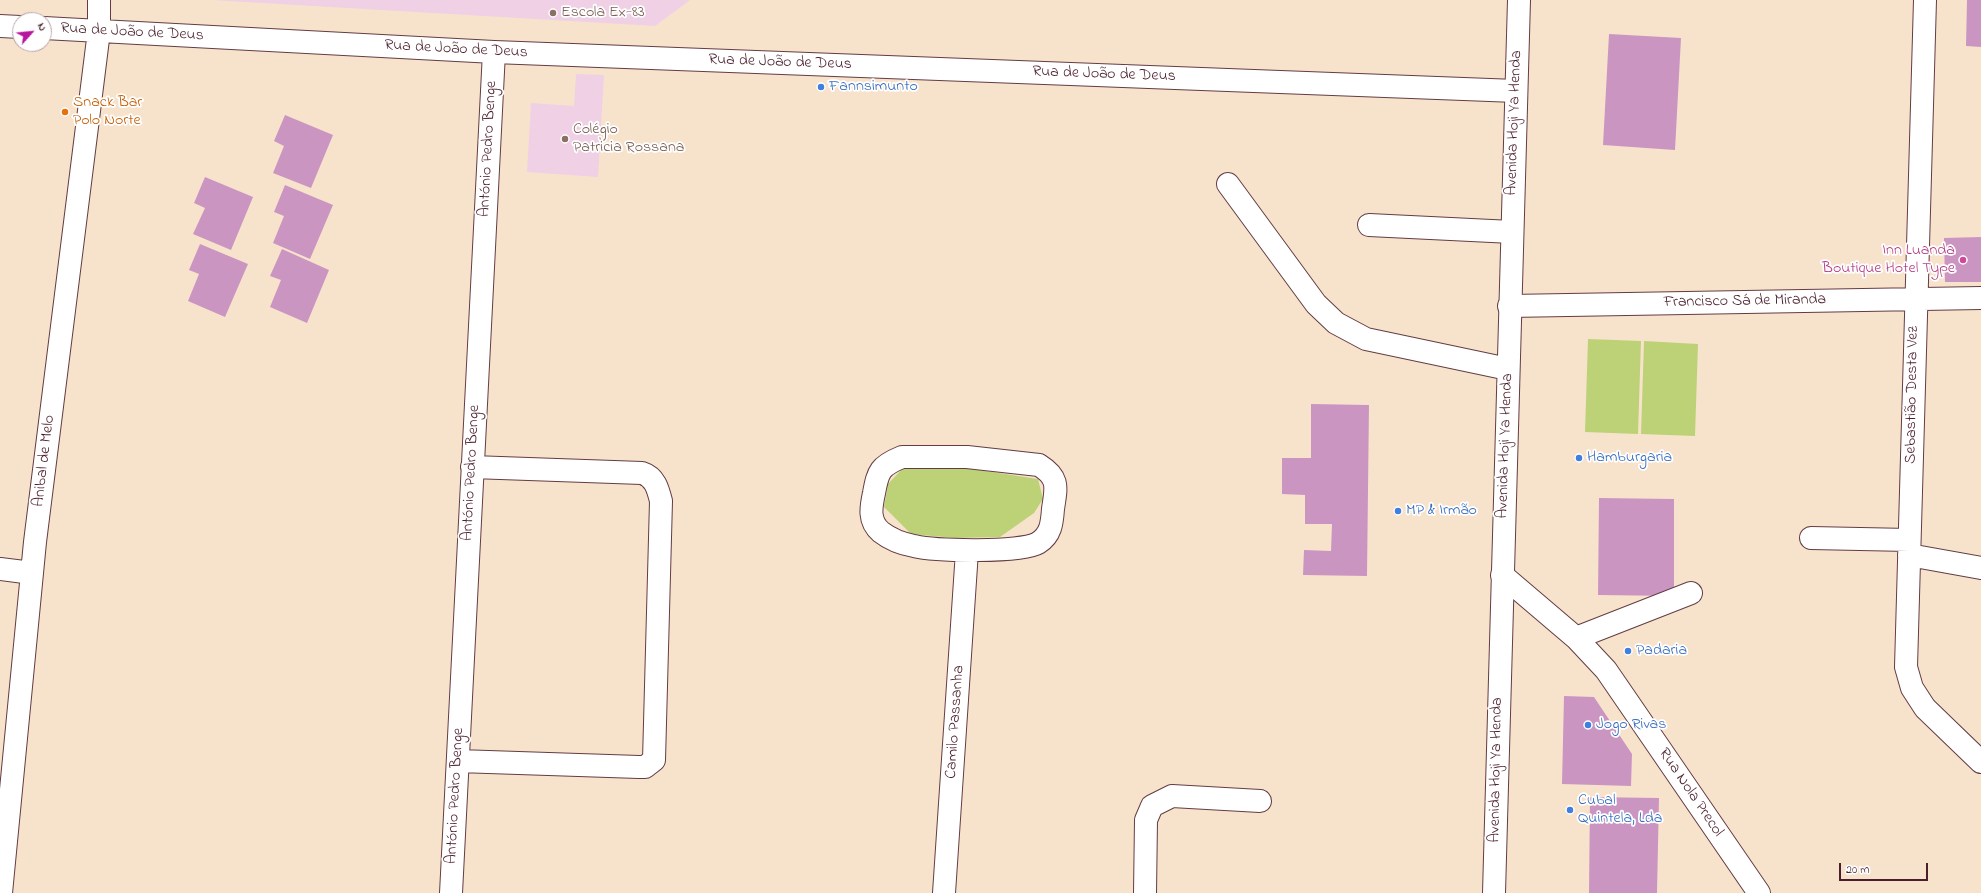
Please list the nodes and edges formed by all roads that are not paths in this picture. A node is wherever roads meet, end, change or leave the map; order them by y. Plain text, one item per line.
1 (99, 0) edge
2 (1519, 0) edge
3 (1925, 0) edge
4 (0, 26) edge
5 (12, 27) edge
6 (52, 28) edge
7 (99, 31) junction
8 (494, 52) junction
9 (1516, 91) junction
10 (1228, 184) dead end
11 (1369, 226) dead end
12 (1512, 232) junction
13 (1981, 298) edge
14 (1915, 300) junction
15 (1509, 306) junction
16 (1508, 369) junction
17 (472, 467) junction
18 (1811, 538) dead end
19 (1909, 548) junction
20 (968, 551) junction
21 (1981, 568) edge
22 (0, 569) edge
23 (32, 573) junction
24 (1502, 575) junction
25 (1691, 593) dead end
26 (1576, 638) junction
27 (458, 761) junction
28 (1981, 762) edge
29 (1260, 800) dead end
30 (1, 893) edge
31 (451, 893) edge
32 (944, 893) edge
33 (1145, 893) edge
34 (1494, 893) edge
35 (1759, 893) edge

1 - 7 street, Anibal de Melo
2 - 9 street, Avenida Hoji Ya Henda
3 - 14 street, Sebastião Desta Vez
4 - 5 street
6 - 7 street, Rua de João de Deus
7 - 8 street, Rua de João de Deus
7 - 23 street, Anibal de Melo
8 - 9 street, Rua de João de Deus
8 - 17 street, António Pedro Benge
9 - 12 street, Avenida Hoji Ya Henda
10 - 16 street
11 - 12 street
12 - 15 street, Avenida Hoji Ya Henda
13 - 14 street, Francisco Sá de Miranda
14 - 15 street, Francisco Sá de Miranda
14 - 19 street, Sebastião Desta Vez
15 - 16 street, Avenida Hoji Ya Henda
16 - 24 street, Avenida Hoji Ya Henda
17 - 27 street, António Pedro Benge
17 - 27 street
18 - 19 street
19 - 21 street
19 - 28 street, Sebastião Desta Vez
20 - 20 street
20 - 32 street, Camilo Passanha
22 - 23 street
23 - 30 street, Anibal de Melo
24 - 26 street, Rua Nola Precol
24 - 34 street, Avenida Hoji Ya Henda
25 - 26 street
26 - 35 street, Rua Nola Precol
27 - 31 street, António Pedro Benge
29 - 33 street

